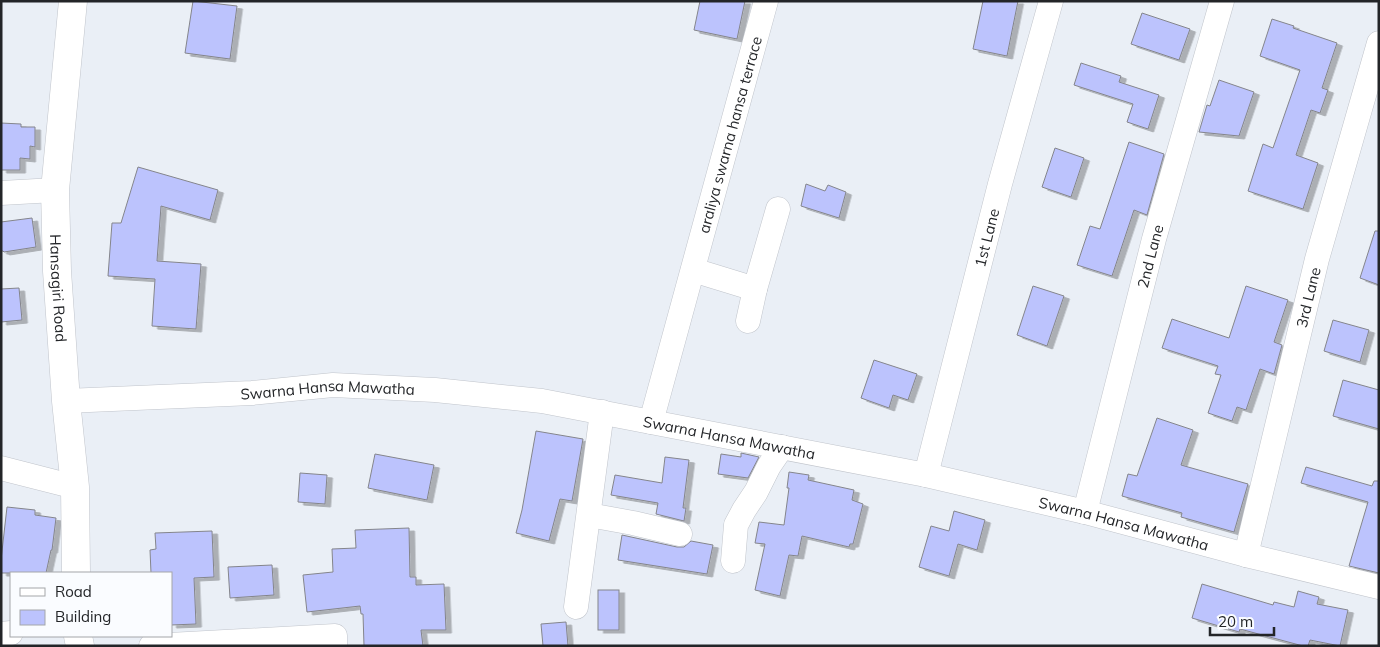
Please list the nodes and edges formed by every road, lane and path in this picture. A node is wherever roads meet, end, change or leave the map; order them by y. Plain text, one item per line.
1 (73, 1) edge
2 (766, 1) edge
3 (1051, 1) edge
4 (1222, 1) edge
5 (1379, 43) edge
6 (55, 190) junction
7 (1, 193) edge
8 (778, 209) dead end
9 (693, 270) junction
10 (755, 288) junction
11 (748, 321) dead end
12 (66, 401) junction
13 (602, 412) junction
14 (651, 422) junction
15 (782, 446) junction
16 (1, 468) edge
17 (926, 475) junction
18 (75, 487) junction
19 (1085, 512) junction
20 (589, 516) junction
21 (680, 534) dead end
22 (1246, 555) junction
23 (732, 561) dead end
24 (76, 572) edge
25 (1379, 588) edge
26 (576, 607) dead end
27 (150, 646) edge
28 (335, 646) edge

1 - 6 street, Hansagiri Road
2 - 9 street, araliya swarna hansa terrace
3 - 17 street, 1st Lane
4 - 19 street, 2nd Lane
5 - 22 street, 3rd Lane
6 - 7 street
6 - 12 street, Hansagiri Road
8 - 10 street
9 - 10 street
9 - 14 street, araliya swarna hansa terrace
10 - 11 street
12 - 13 street, Swarna Hansa Mawatha
12 - 18 street, Hansagiri Road
13 - 14 street, Swarna Hansa Mawatha
13 - 20 street
14 - 15 street, Swarna Hansa Mawatha
15 - 17 street, Swarna Hansa Mawatha
15 - 23 street
16 - 18 street
17 - 19 street, Swarna Hansa Mawatha
18 - 24 street, Hansagiri Road
19 - 22 street, Swarna Hansa Mawatha
20 - 21 street
20 - 26 street
22 - 25 street, Swarna Hansa Mawatha
27 - 28 street

